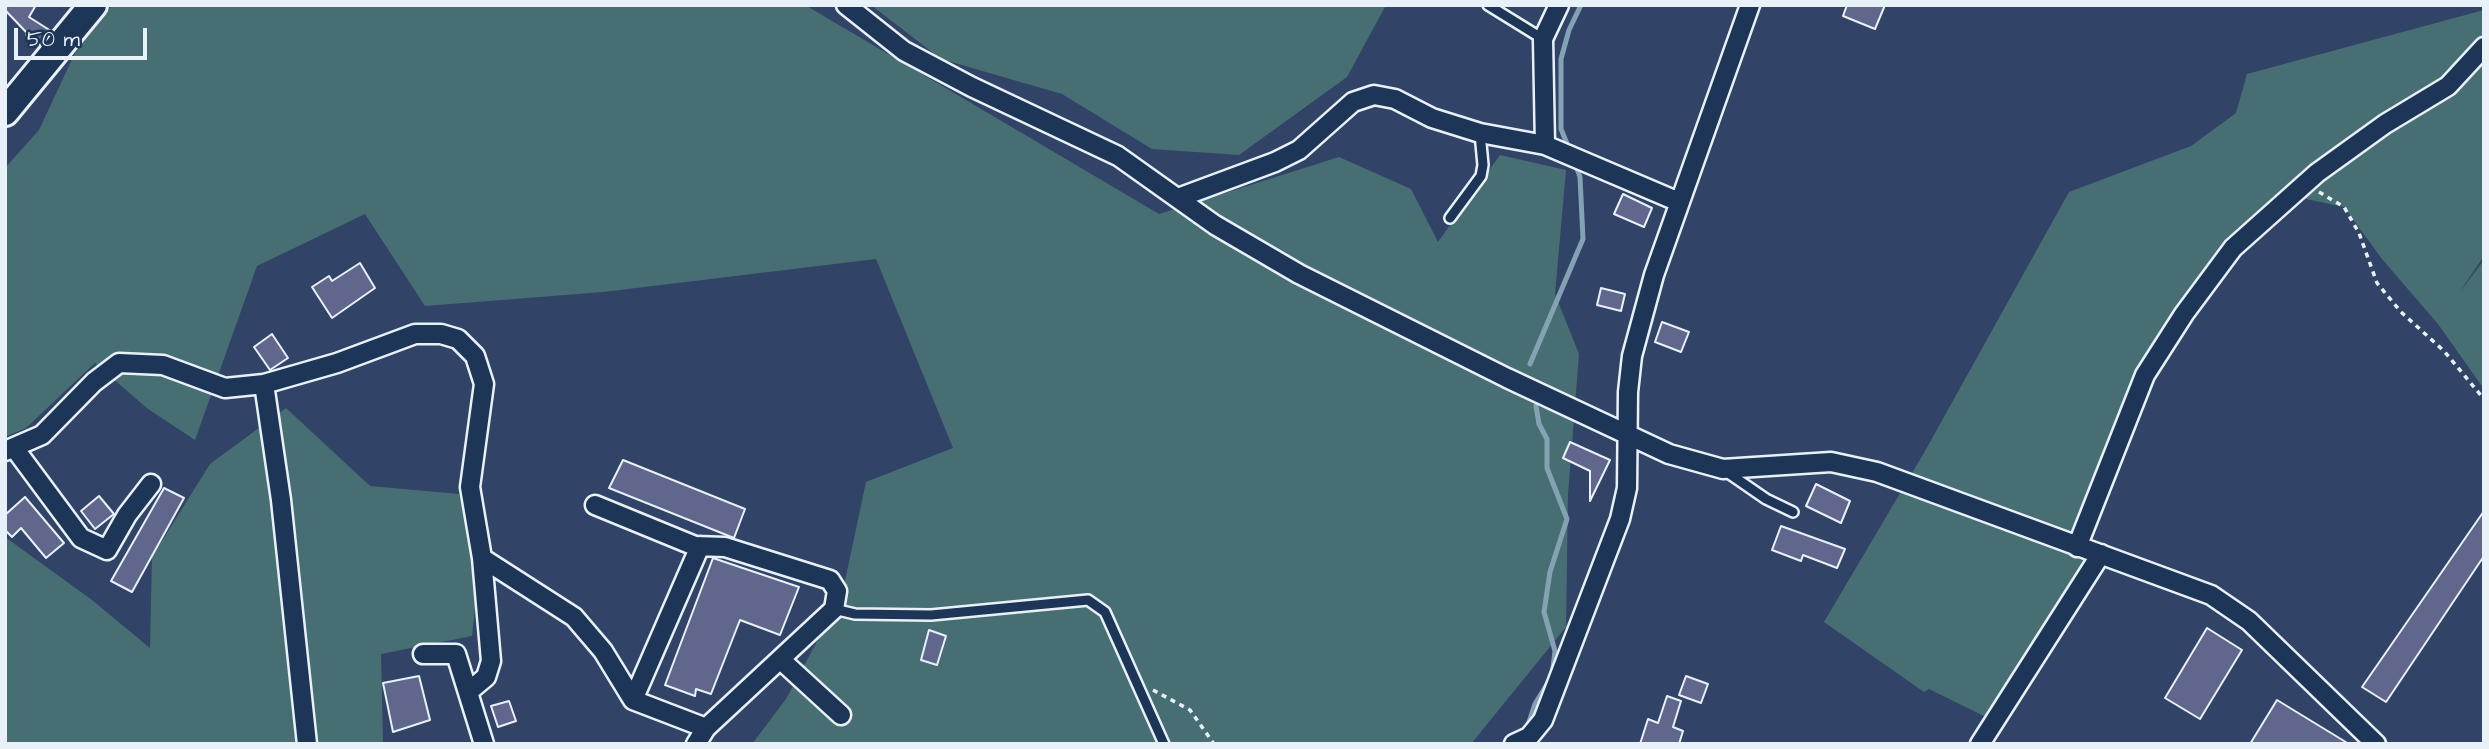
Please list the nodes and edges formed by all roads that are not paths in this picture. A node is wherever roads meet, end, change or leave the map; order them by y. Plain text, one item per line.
1 (93, 5) edge
2 (846, 5) edge
3 (1488, 5) edge
4 (1559, 5) edge
5 (1750, 5) edge
6 (1543, 38) junction
7 (2484, 47) edge
8 (5, 112) edge
9 (1480, 133) junction
10 (1545, 145) junction
11 (1178, 198) junction
12 (1679, 202) junction
13 (1450, 218) dead end
14 (264, 384) junction
15 (1629, 435) junction
16 (10, 450) edge
17 (1723, 469) junction
18 (151, 484) dead end
19 (595, 505) dead end
20 (1793, 512) dead end
21 (700, 546) junction
22 (2077, 547) junction
23 (2101, 554) junction
24 (482, 558) junction
25 (834, 609) junction
26 (423, 654) dead end
27 (781, 660) junction
28 (468, 692) junction
29 (633, 700) junction
30 (841, 715) dead end
31 (706, 728) junction
32 (480, 743) edge
33 (307, 744) edge
34 (696, 744) edge
35 (1164, 744) edge
36 (1514, 744) edge
37 (1980, 744) edge
38 (2376, 744) edge

1 - 8 street
2 - 11 street
3 - 6 lane
4 - 6 street
5 - 12 street
6 - 10 street
7 - 22 street
9 - 10 street
9 - 11 street
9 - 13 lane
10 - 12 street
11 - 15 street
12 - 15 street
14 - 16 street
14 - 24 street
14 - 33 street
15 - 17 street
15 - 36 street
16 - 18 street
17 - 20 lane
17 - 22 street
19 - 21 street
21 - 25 street
21 - 29 street
22 - 23 street
23 - 37 street
23 - 38 street
24 - 28 street
24 - 29 street
25 - 27 street
25 - 35 lane
26 - 28 street
27 - 30 street
27 - 31 street
28 - 32 street
29 - 31 street
31 - 34 street

